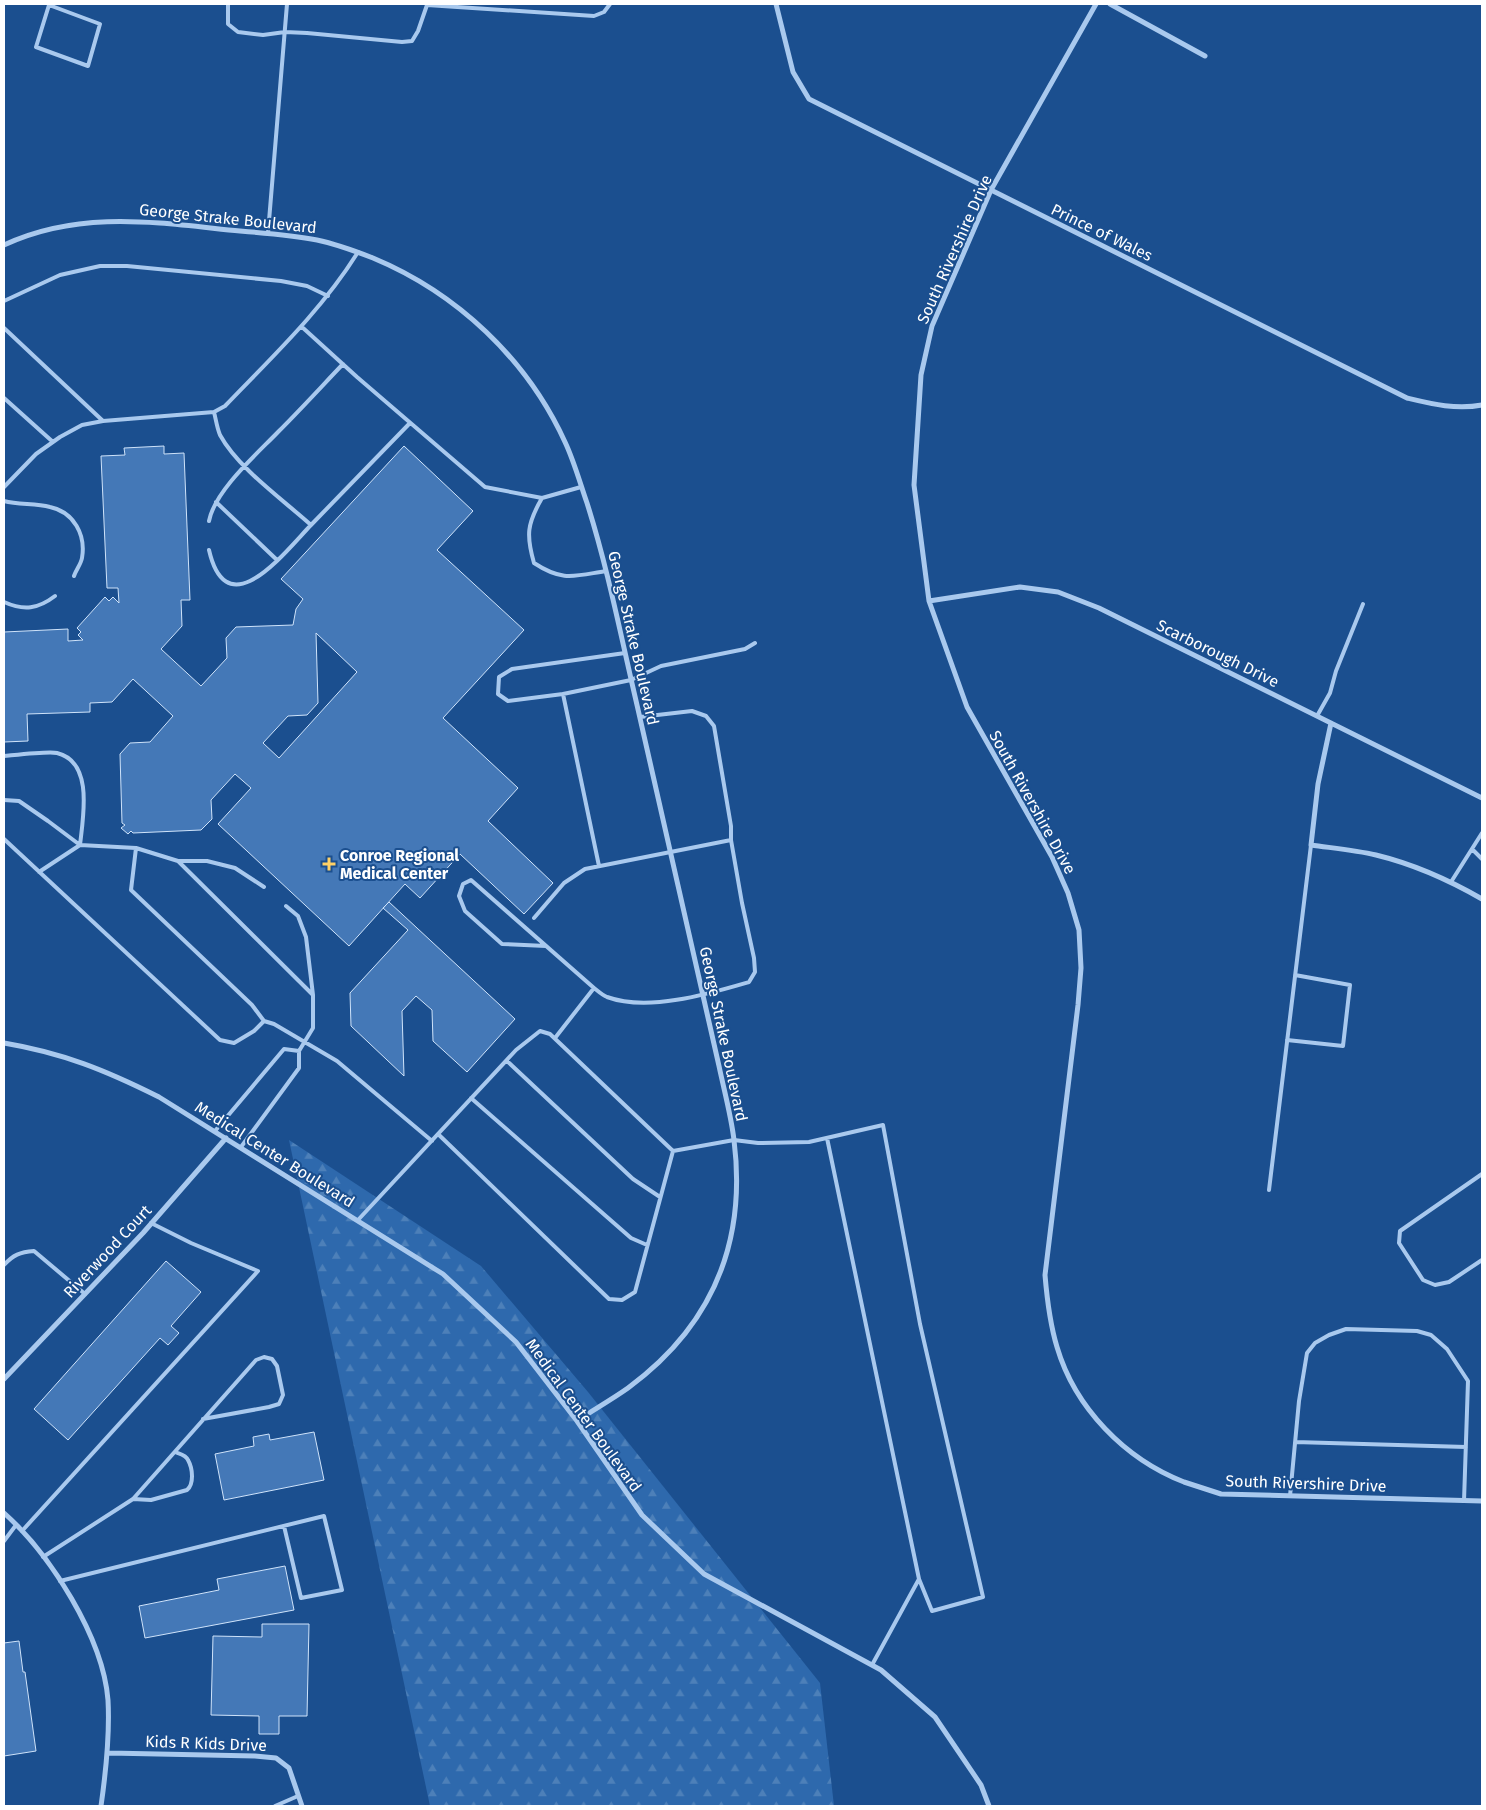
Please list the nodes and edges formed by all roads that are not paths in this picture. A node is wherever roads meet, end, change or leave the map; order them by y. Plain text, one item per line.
1 (228, 4) edge
2 (287, 4) edge
3 (427, 4) edge
4 (610, 4) edge
5 (776, 4) edge
6 (1096, 4) edge
7 (1110, 4) edge
8 (49, 5) edge
9 (285, 32) junction
10 (1205, 56) dead end
11 (991, 190) junction
12 (268, 233) junction
13 (4, 245) edge
14 (358, 252) junction
15 (328, 296) junction
16 (4, 301) edge
17 (302, 326) junction
18 (4, 328) edge
19 (343, 364) junction
20 (4, 398) edge
21 (1482, 406) edge
22 (214, 412) junction
23 (103, 421) junction
24 (410, 423) junction
25 (53, 442) junction
26 (245, 466) junction
27 (4, 487) edge
28 (581, 487) junction
29 (542, 498) junction
30 (4, 501) edge
31 (216, 502) junction
32 (209, 521) dead end
33 (311, 525) junction
34 (209, 550) dead end
35 (277, 560) junction
36 (606, 571) junction
37 (74, 576) dead end
38 (56, 596) dead end
39 (929, 601) junction
40 (4, 602) edge
41 (1363, 604) dead end
42 (755, 643) dead end
43 (625, 654) junction
44 (631, 680) junction
45 (563, 694) junction
46 (1317, 716) junction
47 (640, 717) junction
48 (1331, 723) junction
49 (4, 756) edge
50 (1482, 798) edge
51 (4, 800) edge
52 (1482, 833) edge
53 (4, 839) edge
54 (731, 840) junction
55 (80, 845) junction
56 (1311, 845) junction
57 (136, 848) junction
58 (1472, 849) junction
59 (670, 850) junction
60 (1482, 859) edge
61 (178, 861) junction
62 (599, 866) junction
63 (39, 872) junction
64 (1451, 882) junction
65 (264, 887) dead end
66 (1482, 899) edge
67 (286, 906) dead end
68 (534, 918) dead end
69 (546, 946) junction
70 (1295, 975) junction
71 (594, 988) junction
72 (313, 995) junction
73 (703, 995) junction
74 (264, 1021) junction
75 (555, 1038) junction
76 (1287, 1040) junction
77 (306, 1042) junction
78 (4, 1043) edge
79 (299, 1051) junction
80 (507, 1061) junction
81 (471, 1098) junction
82 (215, 1131) junction
83 (438, 1134) junction
84 (226, 1138) junction
85 (827, 1138) junction
86 (734, 1140) junction
87 (432, 1141) junction
88 (241, 1147) junction
89 (673, 1151) junction
90 (1482, 1174) edge
91 (1270, 1190) dead end
92 (660, 1196) junction
93 (358, 1220) junction
94 (151, 1223) junction
95 (647, 1245) junction
96 (1482, 1260) edge
97 (4, 1265) edge
98 (85, 1294) junction
99 (4, 1378) edge
100 (203, 1419) junction
101 (577, 1421) junction
102 (1295, 1442) junction
103 (1466, 1447) junction
104 (175, 1452) junction
105 (1290, 1496) junction
106 (133, 1498) junction
107 (1464, 1501) junction
108 (1482, 1501) edge
109 (4, 1513) edge
110 (16, 1525) junction
111 (284, 1526) junction
112 (22, 1532) junction
113 (4, 1541) edge
114 (43, 1557) junction
115 (919, 1578) junction
116 (60, 1582) junction
117 (872, 1665) junction
118 (108, 1753) junction
119 (298, 1796) junction
120 (101, 1806) edge
121 (274, 1806) edge
122 (302, 1806) edge
123 (989, 1806) edge

1 - 9 lane
2 - 9 lane
3 - 4 lane
3 - 9 lane
5 - 11 street, Prince of Wales
6 - 11 street, South Rivershire Drive
7 - 10 street
8 - 8 lane
9 - 12 lane
11 - 21 street, Prince of Wales
11 - 39 street, South Rivershire Drive
12 - 13 street, George Strake Boulevard
12 - 14 street, George Strake Boulevard
14 - 15 lane
14 - 28 street, George Strake Boulevard
15 - 16 lane
15 - 17 lane
17 - 19 lane
17 - 22 lane
18 - 23 lane
19 - 24 lane
19 - 26 lane
20 - 25 lane
22 - 23 lane
22 - 26 lane
23 - 25 lane
24 - 29 lane
24 - 33 lane
25 - 27 lane
26 - 31 lane
26 - 33 lane
28 - 29 lane
28 - 36 street, George Strake Boulevard
29 - 36 lane
30 - 37 lane
31 - 32 lane
31 - 35 lane
33 - 35 lane
34 - 35 lane
36 - 43 street, George Strake Boulevard
38 - 40 lane
39 - 46 street, Scarborough Drive
39 - 105 street, South Rivershire Drive
41 - 46 lane
42 - 44 lane
43 - 44 street, George Strake Boulevard
43 - 45 lane
44 - 45 lane
44 - 47 street, George Strake Boulevard
45 - 62 lane
46 - 48 street, Scarborough Drive
47 - 54 lane
47 - 59 street, George Strake Boulevard
48 - 50 street, Scarborough Drive
48 - 56 street
49 - 55 lane
51 - 55 lane
52 - 58 lane
53 - 63 lane
54 - 59 lane
54 - 73 lane
55 - 57 lane
55 - 63 lane
56 - 64 street
56 - 70 lane
57 - 61 lane
57 - 74 lane
58 - 60 lane
58 - 64 lane
59 - 62 lane
59 - 73 street, George Strake Boulevard
61 - 65 lane
61 - 72 lane
62 - 68 lane
63 - 74 lane
64 - 66 street
67 - 72 lane
69 - 69 lane
69 - 71 lane
70 - 76 lane
70 - 76 lane
71 - 73 lane
71 - 75 lane
72 - 77 lane
73 - 86 street, George Strake Boulevard
74 - 77 lane
75 - 80 lane
75 - 89 lane
76 - 91 lane
77 - 79 lane
77 - 87 lane
78 - 82 street, Medical Center Boulevard
79 - 82 lane
79 - 88 lane
80 - 81 lane
80 - 92 lane
81 - 83 lane
81 - 95 lane
82 - 84 street, Medical Center Boulevard
83 - 87 lane
83 - 95 lane
84 - 88 street, Medical Center Boulevard
84 - 94 street, Riverwood Court
85 - 86 lane
85 - 115 lane
85 - 115 lane
86 - 89 lane
86 - 101 street, George Strake Boulevard
87 - 93 lane
88 - 93 street, Medical Center Boulevard
89 - 92 lane
90 - 96 lane
92 - 95 lane
93 - 101 street, Medical Center Boulevard
94 - 98 street, Riverwood Court
94 - 112 lane
97 - 98 lane
98 - 99 street, Riverwood Court
100 - 100 lane
100 - 104 lane
101 - 117 street, Medical Center Boulevard
102 - 103 lane
102 - 103 lane
102 - 105 lane
103 - 107 lane
104 - 106 lane
104 - 106 lane
105 - 107 street, South Rivershire Drive
106 - 114 lane
107 - 108 street, South Rivershire Drive
109 - 110 street
110 - 112 street
110 - 113 lane
111 - 111 lane
111 - 116 lane
112 - 114 street
114 - 116 street
115 - 117 lane
116 - 118 street
117 - 123 street, Medical Center Boulevard
118 - 119 street, Kids R Kids Drive
118 - 120 street
119 - 121 lane
119 - 122 street, Kids R Kids Drive

